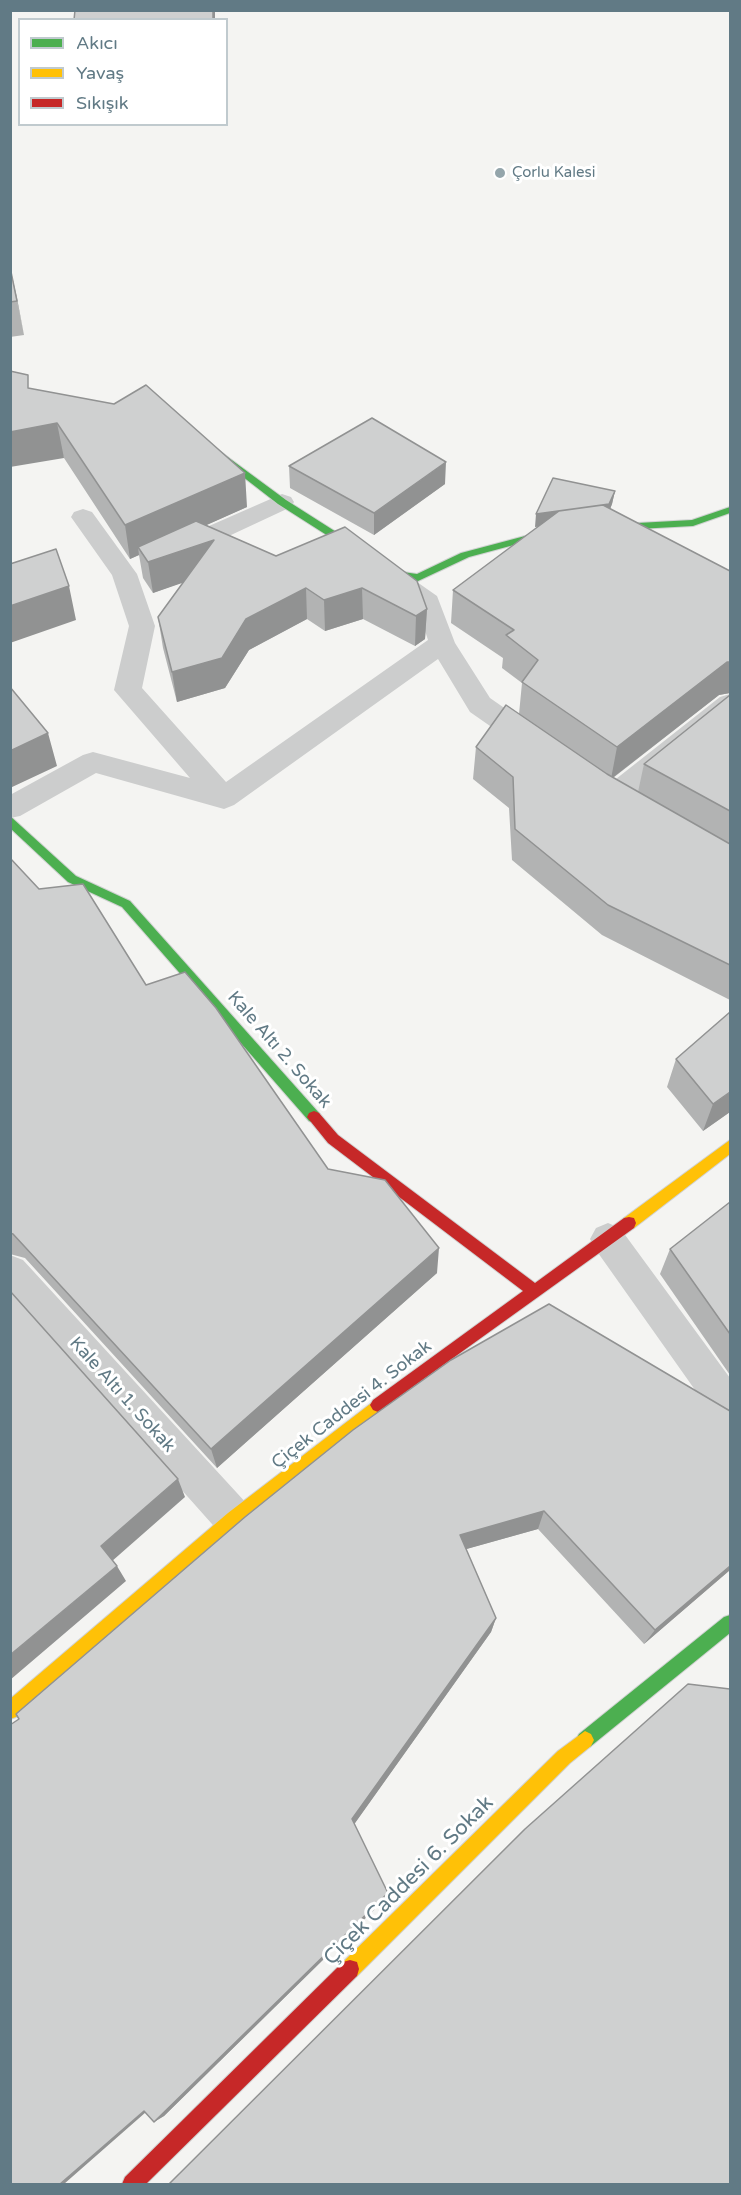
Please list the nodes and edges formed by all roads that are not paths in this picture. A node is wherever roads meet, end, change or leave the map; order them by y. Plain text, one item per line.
1 (196, 435) edge
2 (282, 502) junction
3 (730, 510) edge
4 (83, 517) dead end
5 (641, 525) junction
6 (681, 550) edge
7 (141, 566) junction
8 (386, 573) junction
9 (442, 643) junction
10 (730, 704) edge
11 (555, 758) edge
12 (612, 796) edge
13 (224, 798) junction
14 (10, 808) edge
15 (10, 820) edge
16 (730, 1146) edge
17 (608, 1239) junction
18 (10, 1271) edge
19 (535, 1291) junction
20 (730, 1408) edge
21 (234, 1519) junction
22 (730, 1623) edge
23 (10, 1711) edge
24 (132, 2184) edge

1 - 2 street
2 - 7 street
2 - 8 street
3 - 5 street
4 - 7 street
5 - 6 street
5 - 8 street
7 - 13 street
8 - 9 street
9 - 11 street
9 - 13 street
10 - 12 street
13 - 14 street
15 - 19 street, Kale Altı 2. Sokak
16 - 17 street, Çiçek Caddesi 4. Sokak
17 - 19 street, Çiçek Caddesi 4. Sokak
17 - 20 street
18 - 21 street, Kale Altı 1. Sokak
19 - 21 street, Çiçek Caddesi 4. Sokak
21 - 23 street, Çiçek Caddesi 4. Sokak
22 - 24 street, Çiçek Caddesi 6. Sokak

